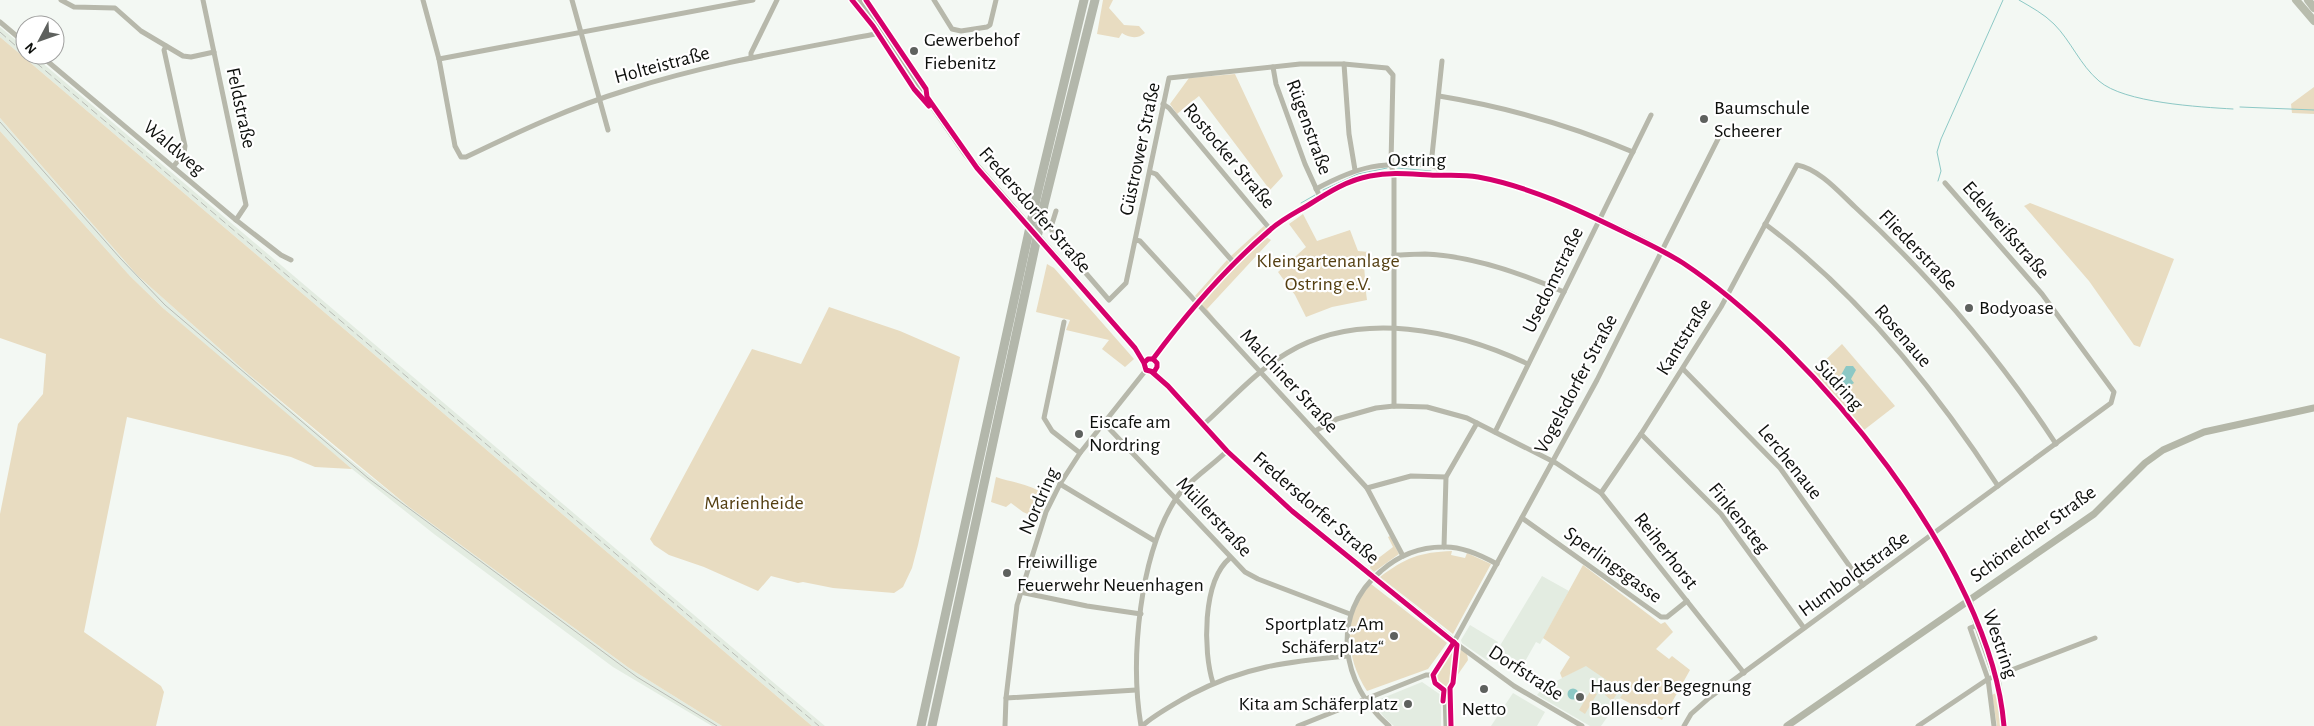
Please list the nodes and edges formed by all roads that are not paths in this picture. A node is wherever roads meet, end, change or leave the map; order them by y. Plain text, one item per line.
1 (61, 0) edge
2 (203, 0) edge
3 (423, 0) edge
4 (572, 0) edge
5 (753, 0) edge
6 (777, 0) edge
7 (859, 0) edge
8 (934, 0) edge
9 (996, 0) edge
10 (1084, 0) edge
11 (1095, 0) edge
12 (2296, 0) edge
13 (2308, 0) edge
14 (2314, 8) edge
15 (2314, 21) edge
16 (0, 22) edge
17 (880, 30) junction
18 (580, 32) junction
19 (15, 35) edge
20 (166, 46) junction
21 (214, 52) junction
22 (751, 58) junction
23 (439, 59) junction
24 (1442, 61) dead end
25 (1344, 64) junction
26 (52, 65) edge
27 (1273, 67) junction
28 (1439, 96) junction
29 (600, 99) junction
30 (1163, 104) junction
31 (1651, 115) dead end
32 (608, 130) dead end
33 (1719, 136) dead end
34 (1632, 152) junction
35 (1391, 163) junction
36 (1431, 165) junction
37 (1797, 165) joint
38 (173, 167) junction
39 (1355, 170) junction
40 (1150, 172) junction
41 (1393, 173) junction
42 (1440, 175) junction
43 (1945, 183) dead end
44 (1316, 189) junction
45 (1320, 197) junction
46 (1056, 211) dead end
47 (236, 220) junction
48 (1599, 220) junction
49 (1765, 224) junction
50 (1270, 229) junction
51 (1136, 240) junction
52 (1662, 251) junction
53 (1394, 255) junction
54 (291, 260) dead end
55 (1234, 264) junction
56 (1564, 292) junction
57 (1726, 297) junction
58 (1198, 304) junction
59 (1064, 322) dead end
60 (1394, 329) junction
61 (1528, 364) junction
62 (1151, 365) junction
63 (1683, 369) junction
64 (1261, 372) junction
65 (2115, 394) joint
66 (1394, 406) junction
67 (2314, 408) edge
68 (1104, 422) junction
69 (1477, 423) junction
70 (1203, 425) junction
71 (1315, 431) junction
72 (1495, 432) junction
73 (1642, 434) junction
74 (2056, 444) junction
75 (1227, 450) junction
76 (1080, 453) junction
77 (1553, 462) junction
78 (1446, 477) junction
79 (1060, 484) junction
80 (1998, 486) junction
81 (1367, 488) junction
82 (1601, 493) junction
83 (1176, 499) junction
84 (1522, 518) junction
85 (1932, 535) junction
86 (1155, 541) junction
87 (1444, 546) junction
88 (1402, 556) junction
89 (1230, 558) junction
90 (1497, 564) junction
91 (1373, 578) junction
92 (1863, 585) junction
93 (1020, 592) junction
94 (1687, 601) junction
95 (1969, 601) junction
96 (1141, 614) junction
97 (1350, 614) junction
98 (1978, 625) junction
99 (1804, 628) junction
100 (2094, 638) dead end
101 (1454, 642) junction
102 (1348, 656) junction
103 (1744, 672) junction
104 (1433, 675) junction
105 (1996, 676) junction
106 (1988, 679) junction
107 (1213, 683) junction
108 (1136, 690) junction
109 (1006, 698) junction
110 (1366, 698) junction
111 (921, 726) edge
112 (932, 726) edge
113 (1005, 726) edge
114 (1142, 726) edge
115 (1298, 726) edge
116 (1389, 726) edge
117 (1447, 726) edge
118 (1582, 726) edge
119 (1684, 726) edge
120 (1787, 726) edge
121 (1918, 726) edge
122 (1994, 726) edge
123 (2004, 726) edge

1 - 20 street
2 - 21 street, Feldstraße
3 - 23 street
4 - 18 street
5 - 18 street
6 - 22 street
7 - 17 street, Fredersdorfer Straße
8 - 9 street
10 - 111 highway
11 - 112 highway
12 - 15 main road
13 - 14 main road
16 - 19 street
17 - 22 street, Holteistraße
17 - 62 street, Fredersdorfer Straße
18 - 23 street
18 - 29 street
20 - 21 street
20 - 38 street
21 - 47 street, Feldstraße
22 - 29 street, Holteistraße
23 - 29 street, Holteistraße
24 - 28 street
25 - 27 street, Güstrower Straße
25 - 35 street, Güstrower Straße
25 - 39 street
26 - 38 street, Waldweg
27 - 30 street, Güstrower Straße
27 - 44 street, Rügenstraße
28 - 34 street
28 - 36 street
29 - 32 street
30 - 40 street, Güstrower Straße
30 - 50 street, Rostocker Straße
31 - 34 street, Usedomstraße
33 - 52 street, Vogelsdorfer Straße
34 - 48 street, Usedomstraße
35 - 36 street, Ostring
35 - 39 street, Ostring
35 - 41 street
36 - 42 street
37 - 49 street, Kantstraße
37 - 74 street, Fliederstraße
38 - 47 street, Waldweg
39 - 44 street, Ostring
40 - 51 street, Güstrower Straße
40 - 55 street
41 - 42 street, Ostring
41 - 45 street, Ostring
41 - 53 street
42 - 48 street, Ostring
43 - 65 street, Edelweißstraße
44 - 45 street, Rügenstraße
45 - 50 street, Ostring
46 - 51 street, Güstrower Straße
47 - 54 street, Waldweg
48 - 52 street, Ostring
48 - 56 street, Usedomstraße
49 - 57 street, Kantstraße
49 - 80 street, Rosenaue
50 - 55 street, Ostring
51 - 58 street, Malchiner Straße
52 - 57 street, Südring
52 - 77 street, Vogelsdorfer Straße
53 - 56 street
53 - 60 street
55 - 58 street, Ostring
56 - 61 street, Usedomstraße
57 - 63 street, Kantstraße
57 - 85 street, Südring
58 - 62 street, Ostring
58 - 64 street, Malchiner Straße
59 - 76 street
60 - 61 street
60 - 64 street
60 - 66 street
61 - 72 street, Usedomstraße
62 - 68 street, Nordring
62 - 70 street, Fredersdorfer Straße
63 - 73 street, Kantstraße
63 - 92 street, Lerchenaue
64 - 70 street
64 - 71 street, Malchiner Straße
65 - 74 street, Humboldtstraße
66 - 69 street, Reiherhorst
66 - 71 street, Reiherhorst
67 - 95 street, Schöneicher Straße
68 - 76 street, Nordring
68 - 83 street, Müllerstraße
69 - 72 street, Reiherhorst
69 - 78 street
70 - 75 street, Fredersdorfer Straße
71 - 81 street, Malchiner Straße
72 - 77 street, Reiherhorst
73 - 82 street, Kantstraße
73 - 99 street, Finkensteg
74 - 80 street, Humboldtstraße
75 - 83 street
75 - 91 street, Fredersdorfer Straße
76 - 79 street, Nordring
77 - 82 street, Reiherhorst
77 - 84 street, Vogelsdorfer Straße
78 - 81 street
78 - 87 street
79 - 86 street
79 - 93 street, Nordring
80 - 85 street, Humboldtstraße
81 - 88 street, Malchiner Straße
82 - 94 street, Reiherhorst
83 - 86 street
83 - 89 street, Müllerstraße
84 - 90 street, Vogelsdorfer Straße
84 - 94 street, Sperlingsgasse
85 - 92 street, Humboldtstraße
85 - 95 street, Südring
86 - 96 street
87 - 88 street
87 - 90 street
88 - 91 street
89 - 97 street, Müllerstraße
89 - 107 street
90 - 101 street, Vogelsdorfer Straße
91 - 97 street
91 - 101 street, Fredersdorfer Straße
92 - 99 street, Humboldtstraße
93 - 96 street
93 - 109 street, Nordring
94 - 103 street, Reiherhorst
95 - 98 street, Westring
95 - 120 street, Schöneicher Straße
96 - 108 street
97 - 102 street
98 - 105 street, Westring
98 - 106 street, Westring
99 - 103 street, Humboldtstraße
100 - 105 street
101 - 104 street
101 - 118 street, Dorfstraße
102 - 107 street
102 - 110 street
103 - 119 street, Humboldtstraße
104 - 110 street
104 - 117 street
105 - 106 street
105 - 123 street, Westring
106 - 121 street
106 - 122 street, Westring
107 - 114 street
108 - 109 street
108 - 114 street
109 - 113 street, Nordring
110 - 115 street
110 - 116 street

